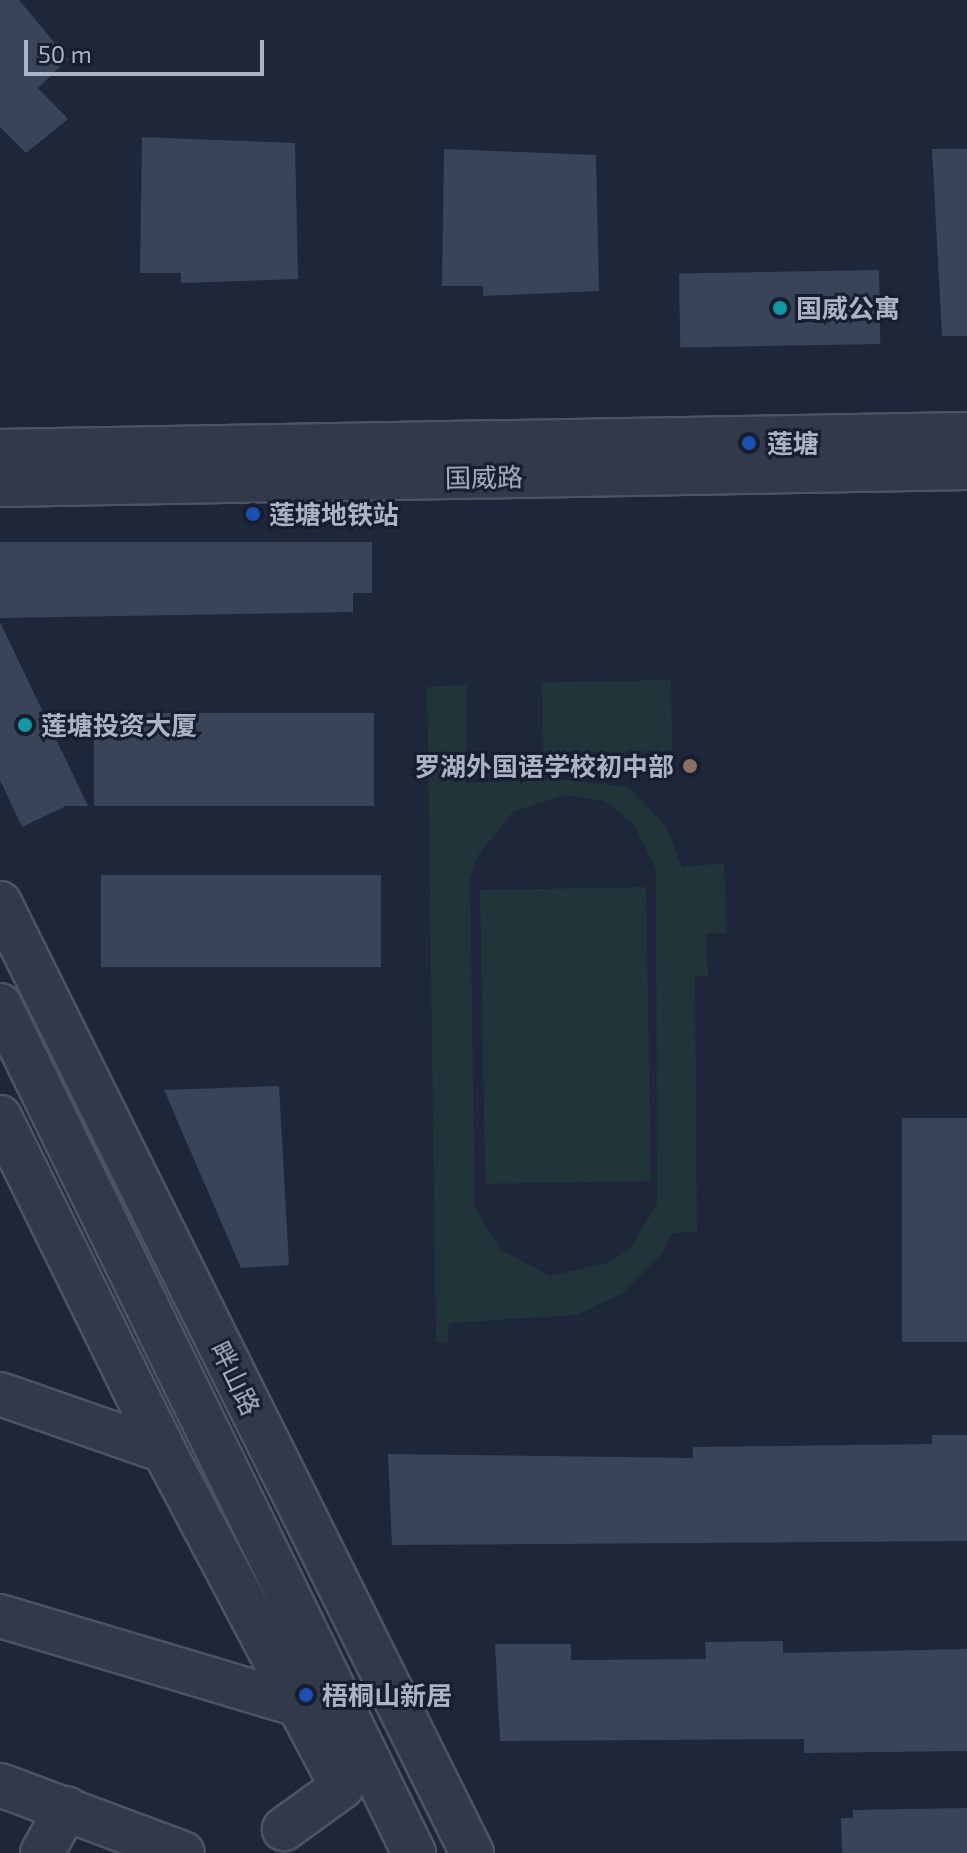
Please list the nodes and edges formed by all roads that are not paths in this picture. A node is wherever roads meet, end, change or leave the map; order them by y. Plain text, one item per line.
1 (967, 434) edge
2 (0, 451) edge
3 (967, 468) edge
4 (0, 485) edge
5 (0, 903) edge
6 (0, 1005) edge
7 (0, 1117) edge
8 (0, 1394) edge
9 (164, 1451) junction
10 (0, 1616) edge
11 (299, 1705) junction
12 (0, 1785) edge
13 (67, 1808) junction
14 (284, 1829) dead end
15 (42, 1853) edge
16 (183, 1853) edge
17 (414, 1853) edge
18 (472, 1853) edge

1 - 2 street, 国威路
3 - 4 street, 国威路
5 - 18 street, 畔山路
6 - 17 street, 畔山路
7 - 9 street
8 - 9 street
9 - 11 street
10 - 11 street
11 - 14 street
12 - 13 street
13 - 15 street
13 - 16 street

